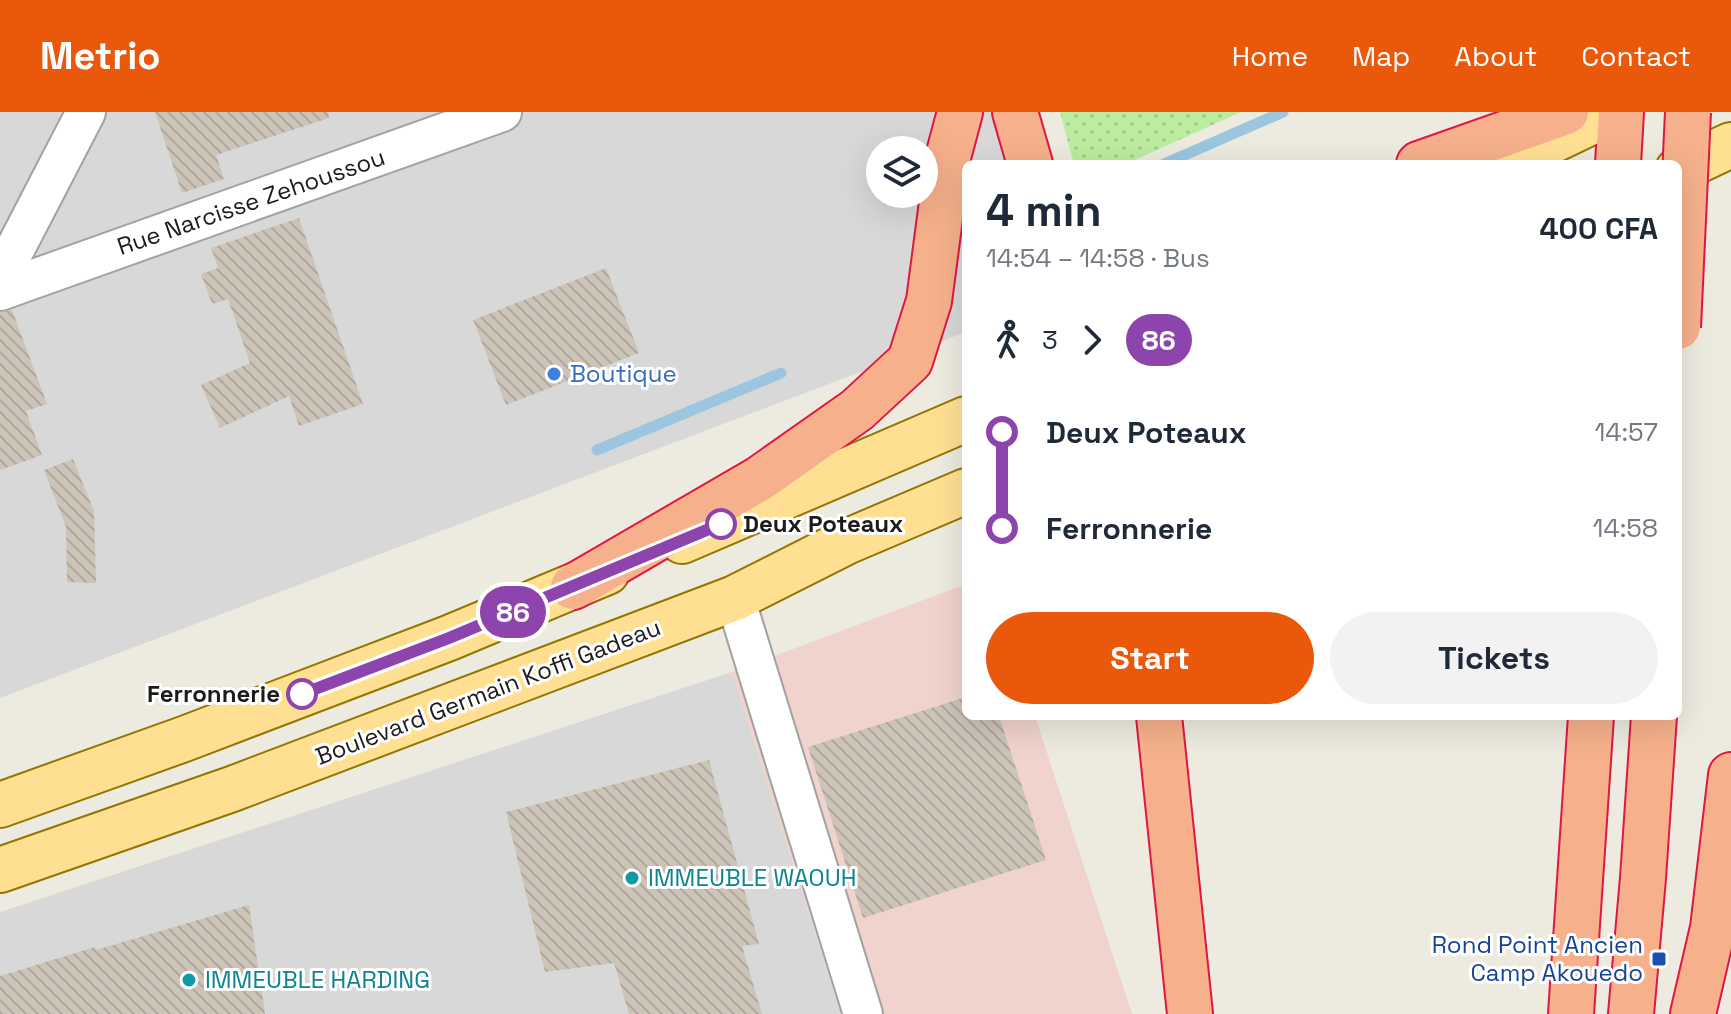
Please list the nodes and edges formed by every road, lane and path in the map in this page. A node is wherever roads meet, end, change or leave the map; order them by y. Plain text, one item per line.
1 (86, 112) edge
2 (502, 112) edge
3 (960, 112) edge
4 (1015, 112) edge
5 (1566, 112) edge
6 (1612, 112) edge
7 (1621, 112) edge
8 (1688, 112) edge
9 (1731, 145) edge
10 (1029, 160) edge
11 (1430, 160) edge
12 (1512, 160) edge
13 (1618, 160) edge
14 (1682, 168) edge
15 (1682, 241) edge
16 (0, 278) edge
17 (0, 291) edge
18 (962, 421) edge
19 (962, 493) edge
20 (573, 587) junction
21 (735, 598) junction
22 (1159, 720) edge
23 (1591, 720) edge
24 (1654, 720) edge
25 (1731, 775) edge
26 (0, 805) edge
27 (0, 870) edge
28 (1570, 1004) edge
29 (863, 1014) edge
30 (1190, 1014) edge
31 (1631, 1014) edge
32 (1693, 1014) edge

1 - 16 street
2 - 17 street, Rue Narcisse Zehoussou
3 - 20 highway
4 - 10 highway
5 - 11 highway
6 - 12 main road
7 - 13 highway
8 - 15 highway, bridge
9 - 14 main road
18 - 20 main road
19 - 21 main road, Boulevard Germain Koffi Gadeau
20 - 26 main road
21 - 27 main road, Boulevard Germain Koffi Gadeau
21 - 29 street
22 - 30 highway
23 - 28 highway
24 - 31 highway
25 - 32 highway

